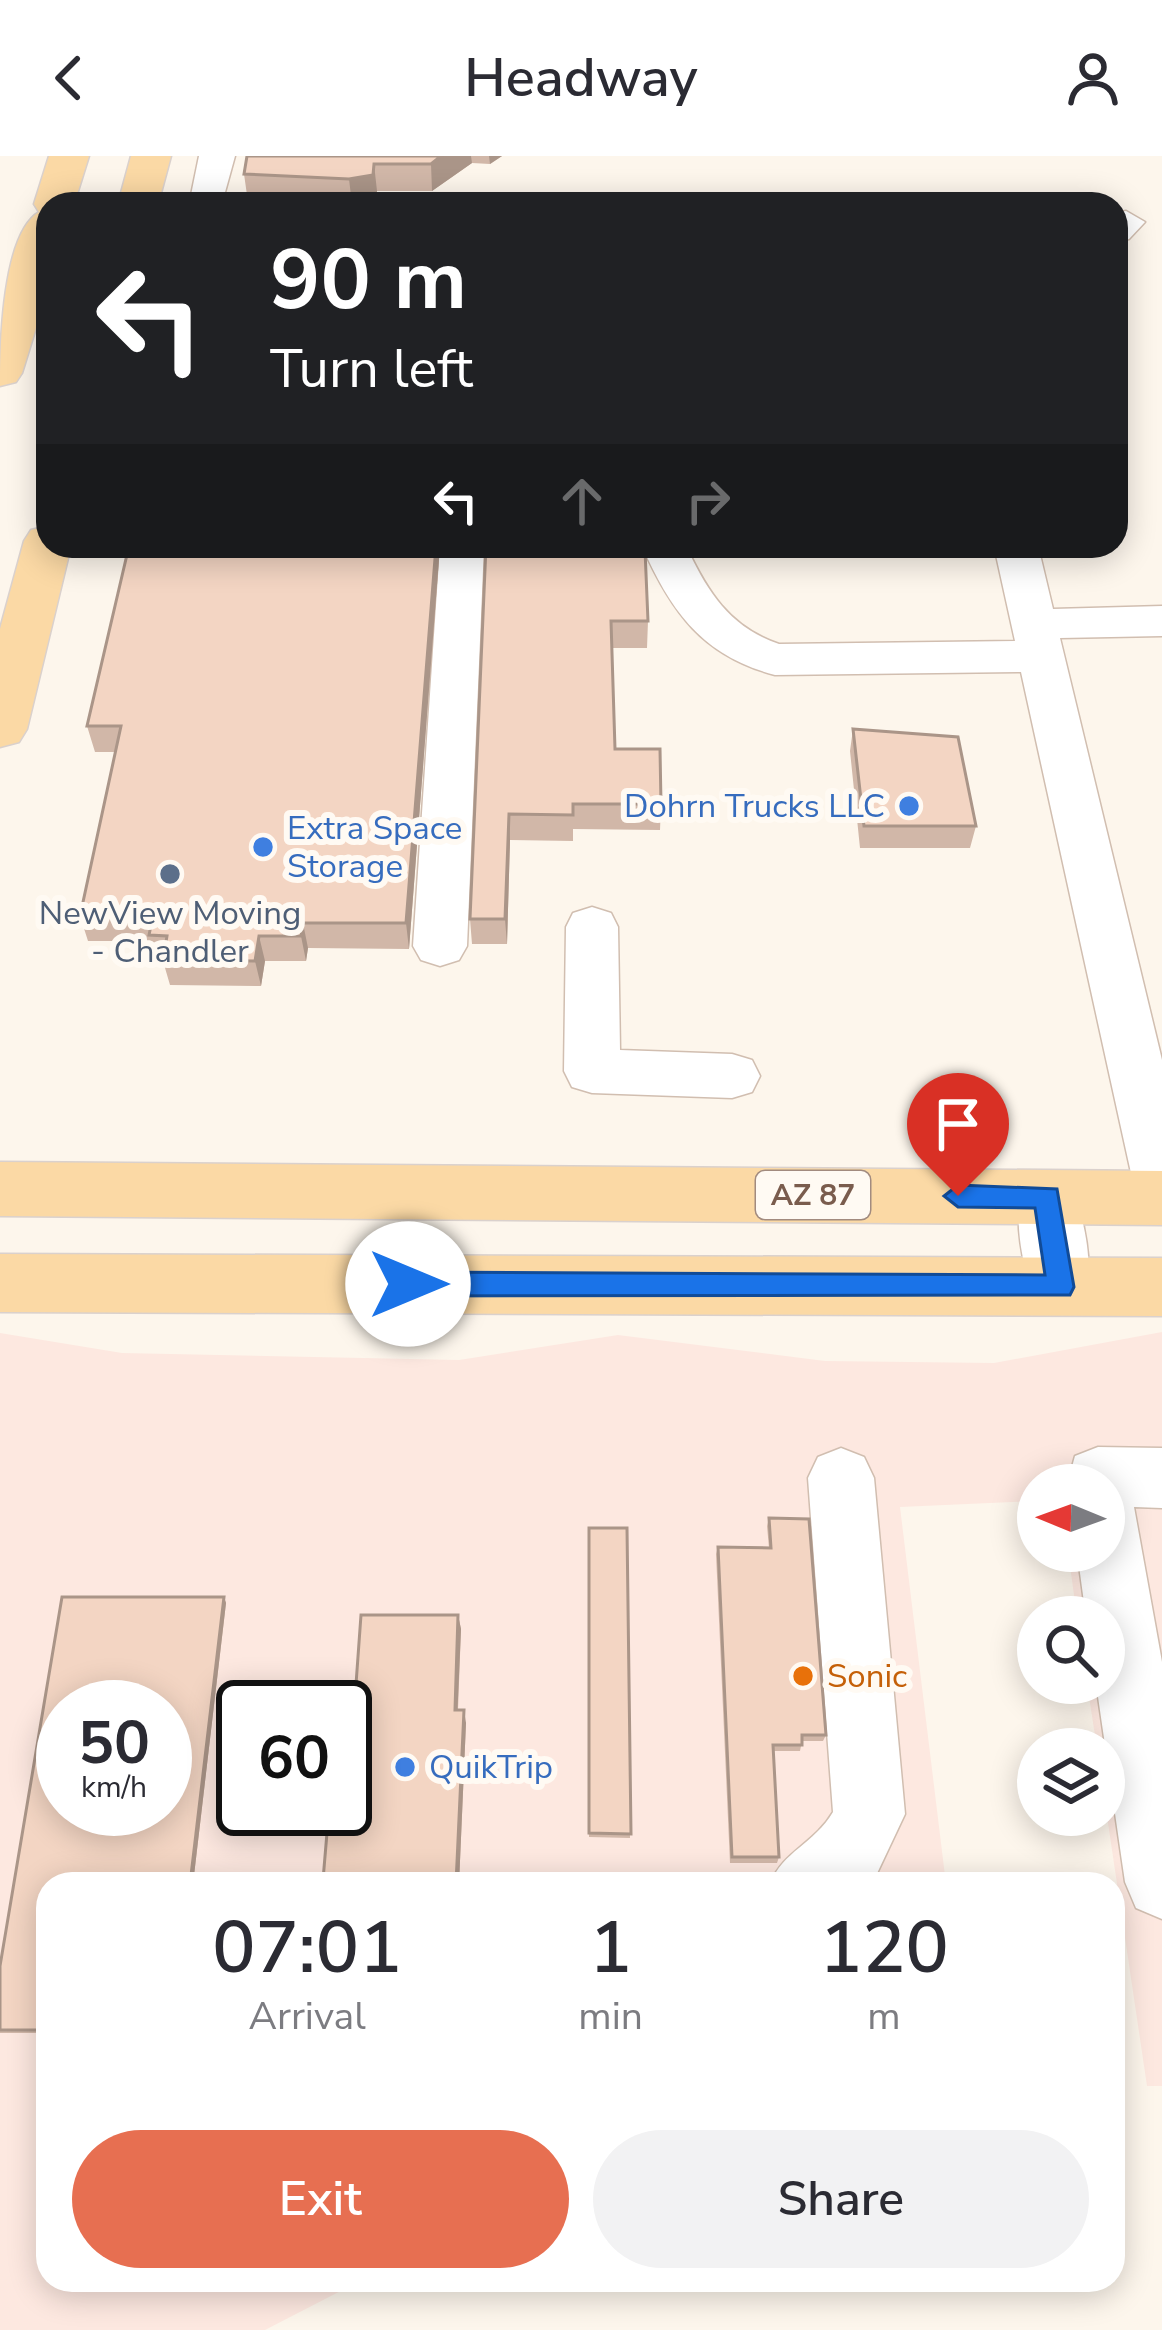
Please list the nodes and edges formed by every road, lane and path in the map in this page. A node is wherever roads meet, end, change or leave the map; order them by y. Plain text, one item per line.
1 (69, 156) edge
2 (151, 156) edge
3 (217, 156) edge
4 (58, 192) edge
5 (141, 192) edge
6 (210, 192) edge
7 (36, 268) edge
8 (20, 327) edge
9 (0, 373) edge
10 (44, 558) edge
11 (460, 558) edge
12 (671, 558) edge
13 (1019, 558) edge
14 (1162, 621) edge
15 (1038, 640) junction
16 (0, 729) edge
17 (592, 927) dead end
18 (440, 946) dead end
19 (1149, 1063) edge
20 (731, 1076) dead end
21 (1162, 1182) edge
22 (0, 1189) edge
23 (1047, 1197) junction
24 (1162, 1198) edge
25 (0, 1283) edge
26 (1060, 1287) junction
27 (1162, 1287) edge
28 (1125, 1477) edge
29 (841, 1478) dead end
30 (1162, 1478) edge
31 (1113, 1572) edge
32 (836, 1872) edge
33 (1162, 1882) edge

1 - 4 main road
2 - 5 main road
3 - 6 lane
7 - 8 main road
8 - 9 main road
10 - 16 main road
11 - 18 lane
12 - 15 lane
13 - 15 lane
14 - 15 lane
15 - 19 lane
17 - 20 lane
19 - 21 lane
22 - 23 main road, AZ 87
23 - 24 main road, AZ 87
23 - 26 lane
25 - 26 main road
26 - 27 main road
28 - 30 lane
29 - 32 lane
31 - 33 lane

